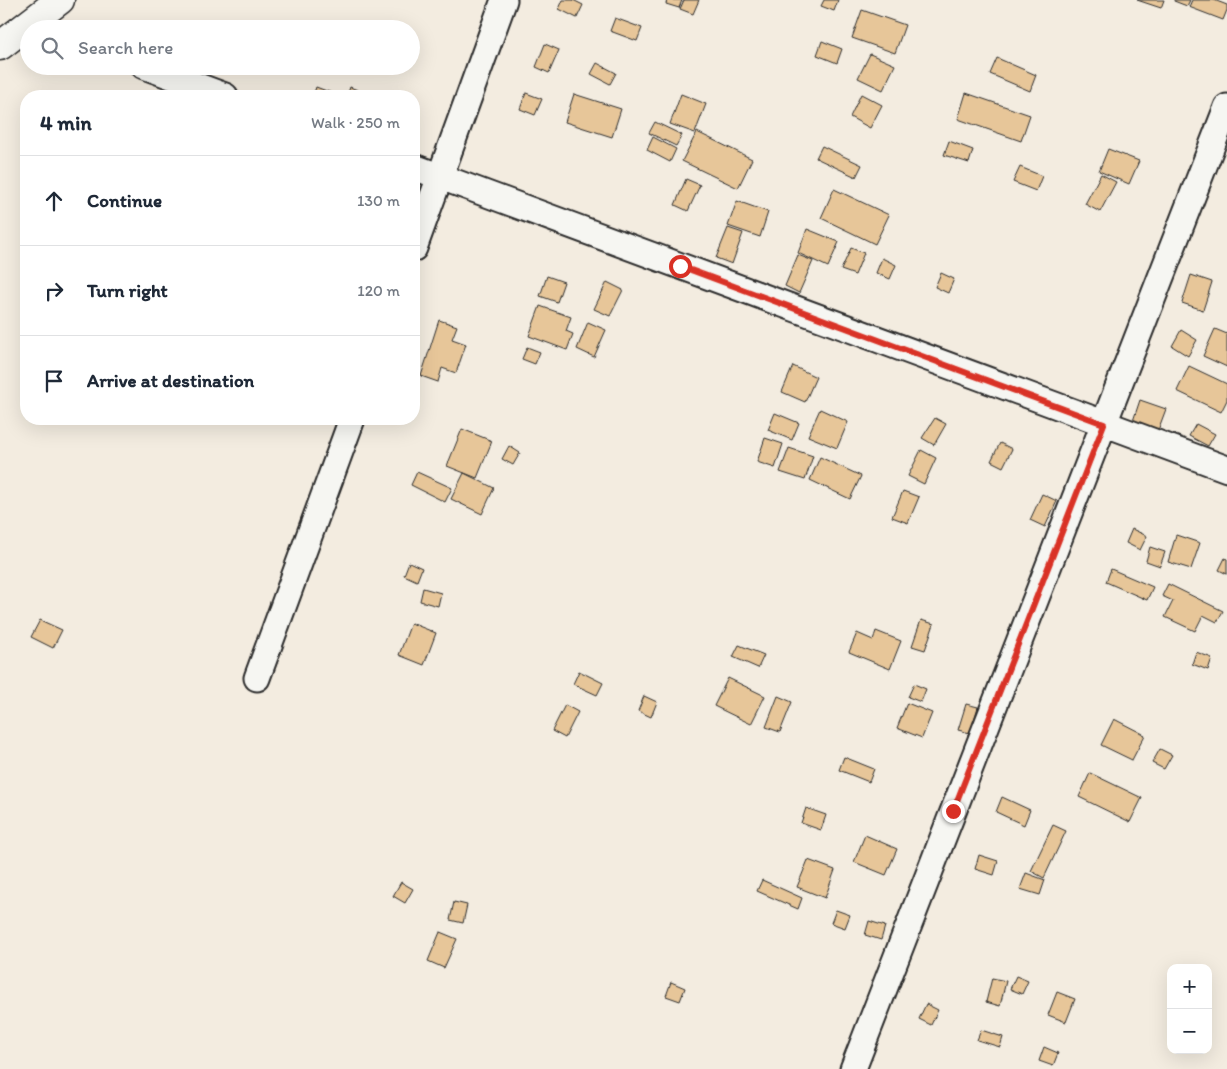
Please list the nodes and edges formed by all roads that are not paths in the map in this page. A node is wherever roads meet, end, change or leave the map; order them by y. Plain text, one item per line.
1 (60, 0) edge
2 (504, 0) edge
3 (42, 20) edge
4 (20, 35) edge
5 (0, 46) edge
6 (168, 75) edge
7 (209, 90) edge
8 (1227, 107) edge
9 (420, 169) edge
10 (440, 176) junction
11 (420, 231) edge
12 (1104, 424) junction
13 (350, 425) edge
14 (1227, 469) edge
15 (257, 678) dead end
16 (853, 1069) edge

1 - 3 main road
2 - 10 street
4 - 5 main road
6 - 7 street
8 - 12 street
9 - 10 street
10 - 11 street
10 - 12 street
12 - 14 street
12 - 16 street
13 - 15 street

